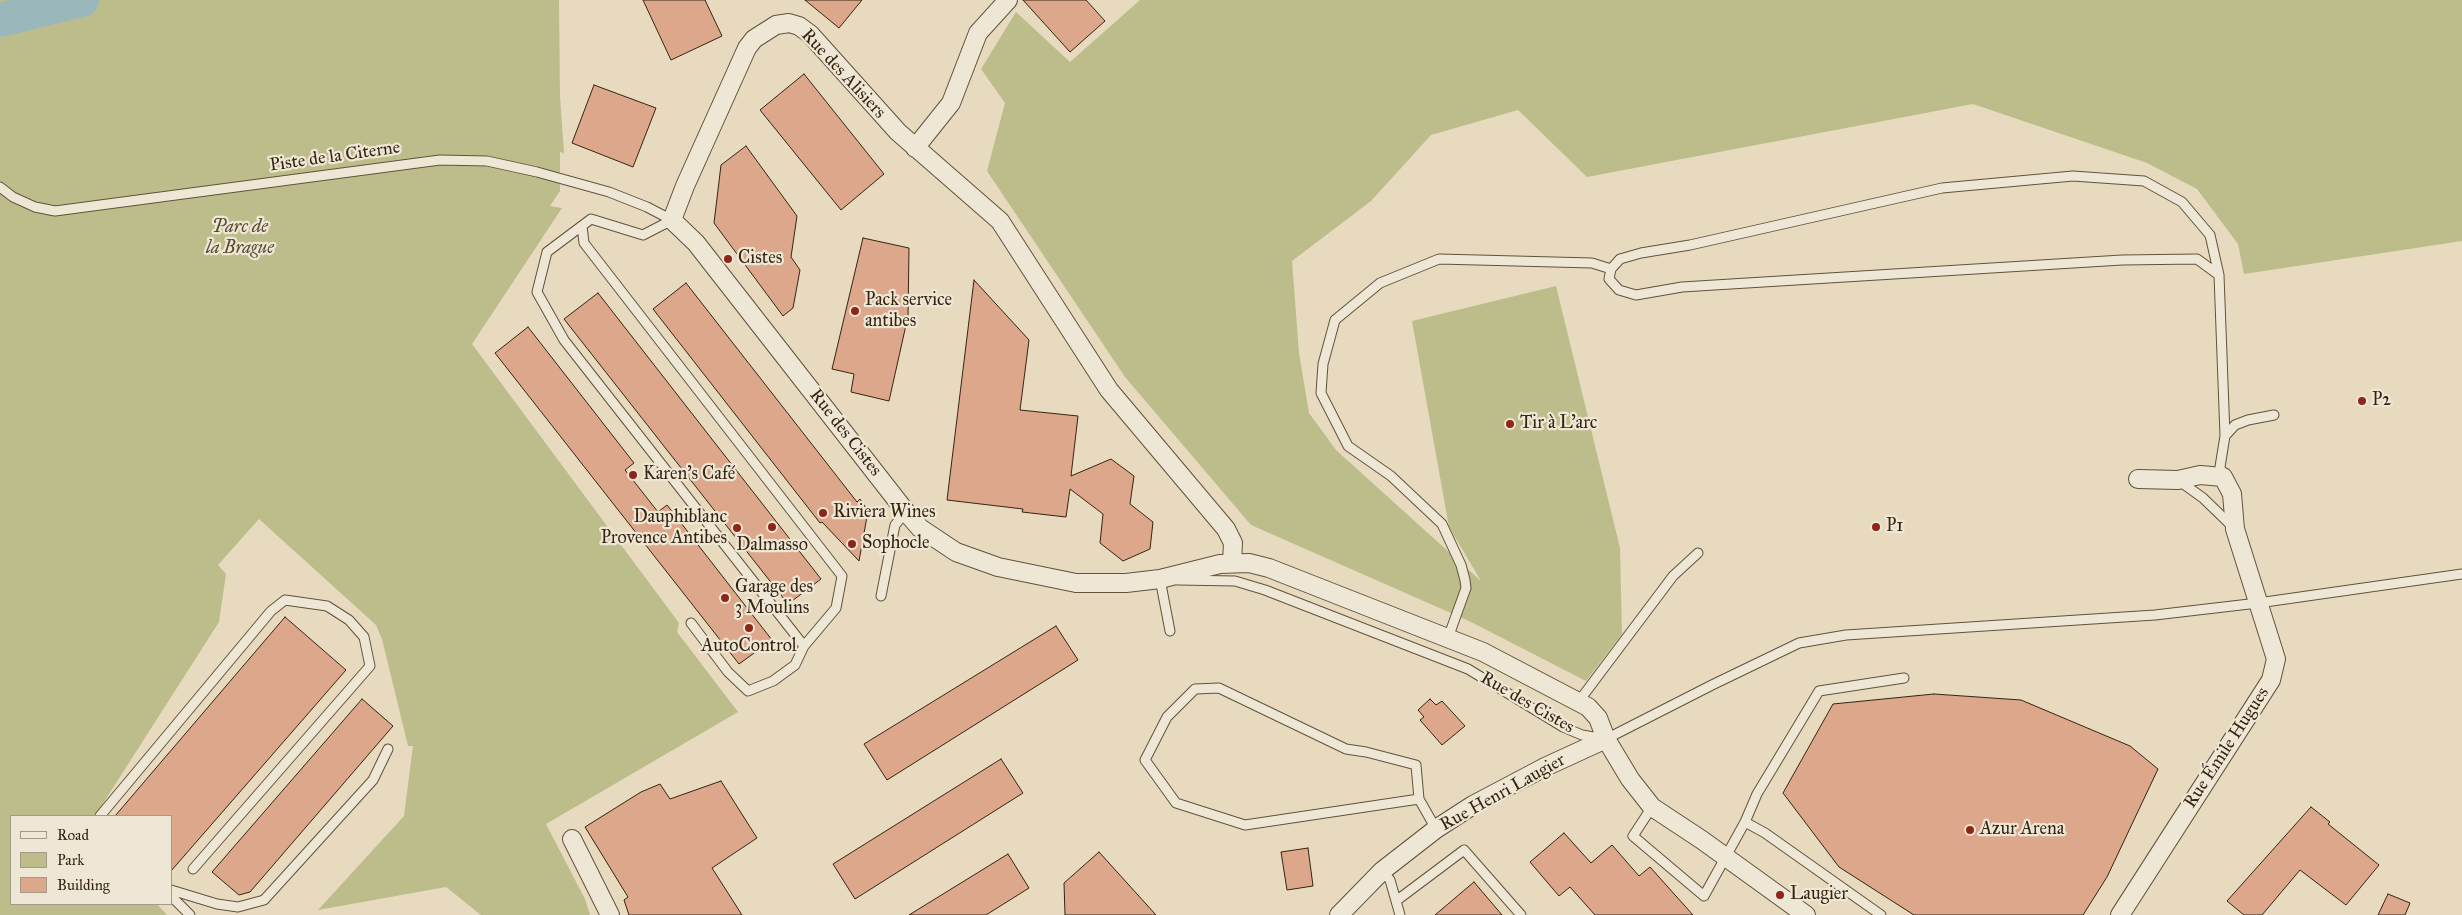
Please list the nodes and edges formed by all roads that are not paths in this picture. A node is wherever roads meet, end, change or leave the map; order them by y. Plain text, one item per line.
1 (1008, 0) edge
2 (914, 148) junction
3 (0, 187) edge
4 (672, 220) junction
5 (582, 226) junction
6 (1610, 269) junction
7 (2219, 275) junction
8 (2274, 415) dead end
9 (2225, 436) junction
10 (2223, 478) junction
11 (2138, 479) dead end
12 (2178, 480) junction
13 (906, 512) junction
14 (2235, 529) junction
15 (1698, 553) dead end
16 (1232, 562) junction
17 (2462, 574) edge
18 (1160, 579) junction
19 (881, 596) dead end
20 (2258, 603) junction
21 (691, 623) dead end
22 (1170, 631) dead end
23 (1448, 638) junction
24 (804, 646) junction
25 (1904, 678) dead end
26 (1579, 702) junction
27 (1606, 739) junction
28 (388, 748) dead end
29 (1419, 799) junction
30 (1652, 807) junction
31 (101, 815) edge
32 (1745, 822) junction
33 (1436, 828) junction
34 (572, 840) dead end
35 (1726, 856) junction
36 (193, 869) dead end
37 (1382, 871) junction
38 (172, 890) edge
39 (172, 897) edge
40 (1396, 901) junction
41 (190, 915) edge
42 (610, 915) edge
43 (1339, 915) edge
44 (1400, 915) edge
45 (1520, 915) edge
46 (1806, 915) edge
47 (1880, 915) edge
48 (2120, 915) edge

1 - 2 street
2 - 4 street, Rue des Alisiers
2 - 16 street, Rue des Alisiers
3 - 4 lane, Piste de la Citerne
4 - 5 lane
4 - 13 street, Rue des Cistes
5 - 24 lane
5 - 24 lane
6 - 7 lane
6 - 7 lane
6 - 23 lane
7 - 9 lane
8 - 9 lane
9 - 10 lane
10 - 12 street
10 - 14 street, Rue Émile Hugues
11 - 12 street
12 - 14 lane
13 - 18 street, Rue des Cistes
13 - 19 lane
14 - 20 street, Rue Émile Hugues
15 - 26 lane
16 - 18 street, Rue des Cistes
16 - 23 street, Rue des Cistes
17 - 20 lane
18 - 22 lane
18 - 27 lane, Rue des Cistes
20 - 27 lane
20 - 48 street, Rue Émile Hugues
21 - 24 lane
23 - 26 street, Rue des Cistes
25 - 32 lane
26 - 27 street, Rue des Cistes
27 - 30 street
27 - 33 street, Rue Henri Laugier
28 - 38 lane
29 - 29 lane
29 - 33 lane
30 - 35 street
30 - 35 lane
31 - 36 lane
32 - 35 lane
32 - 47 lane
33 - 37 street, Rue Henri Laugier
34 - 42 street
35 - 46 street
37 - 40 lane
37 - 43 street, Rue Henri Laugier
39 - 41 lane
40 - 44 lane
40 - 45 lane

